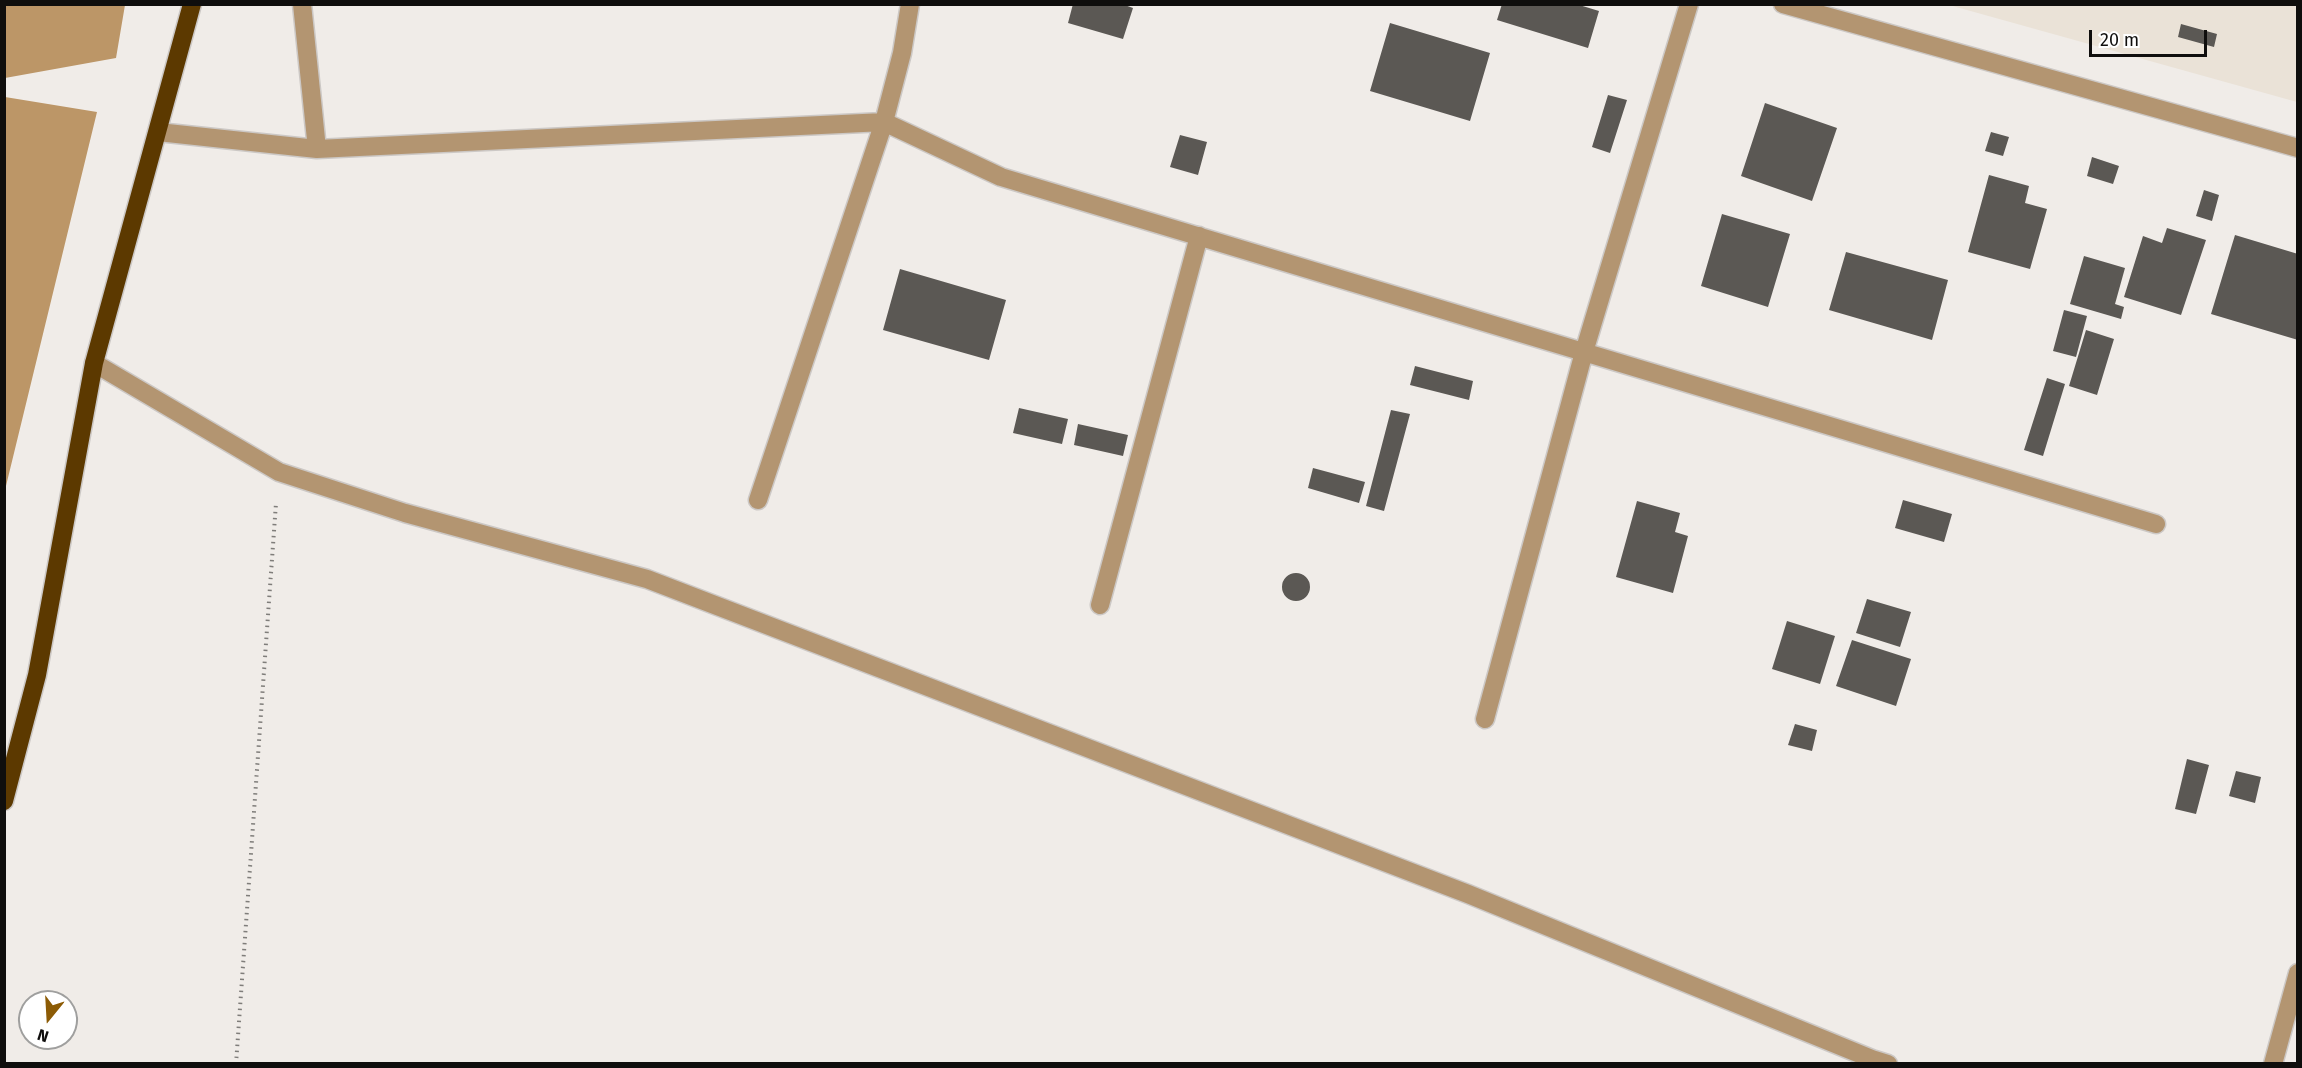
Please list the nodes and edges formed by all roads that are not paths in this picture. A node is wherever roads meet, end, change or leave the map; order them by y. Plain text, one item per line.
1 (192, 4) edge
2 (302, 4) edge
3 (910, 4) edge
4 (1689, 4) edge
5 (1783, 4) edge
6 (884, 122) junction
7 (158, 132) junction
8 (2298, 148) edge
9 (317, 149) junction
10 (1199, 236) junction
11 (1584, 352) junction
12 (94, 363) junction
13 (758, 500) dead end
14 (2156, 524) dead end
15 (1100, 605) dead end
16 (1485, 720) dead end
17 (4, 801) edge
18 (2298, 974) edge
19 (1888, 1064) edge
20 (2273, 1064) edge

1 - 7 highway
2 - 9 street
3 - 6 street
4 - 11 street
5 - 8 street
6 - 9 street
6 - 10 street
6 - 13 street
7 - 9 street
7 - 12 highway
10 - 11 street
10 - 15 street
11 - 14 street
11 - 16 street
12 - 17 highway
12 - 19 street
18 - 20 street

